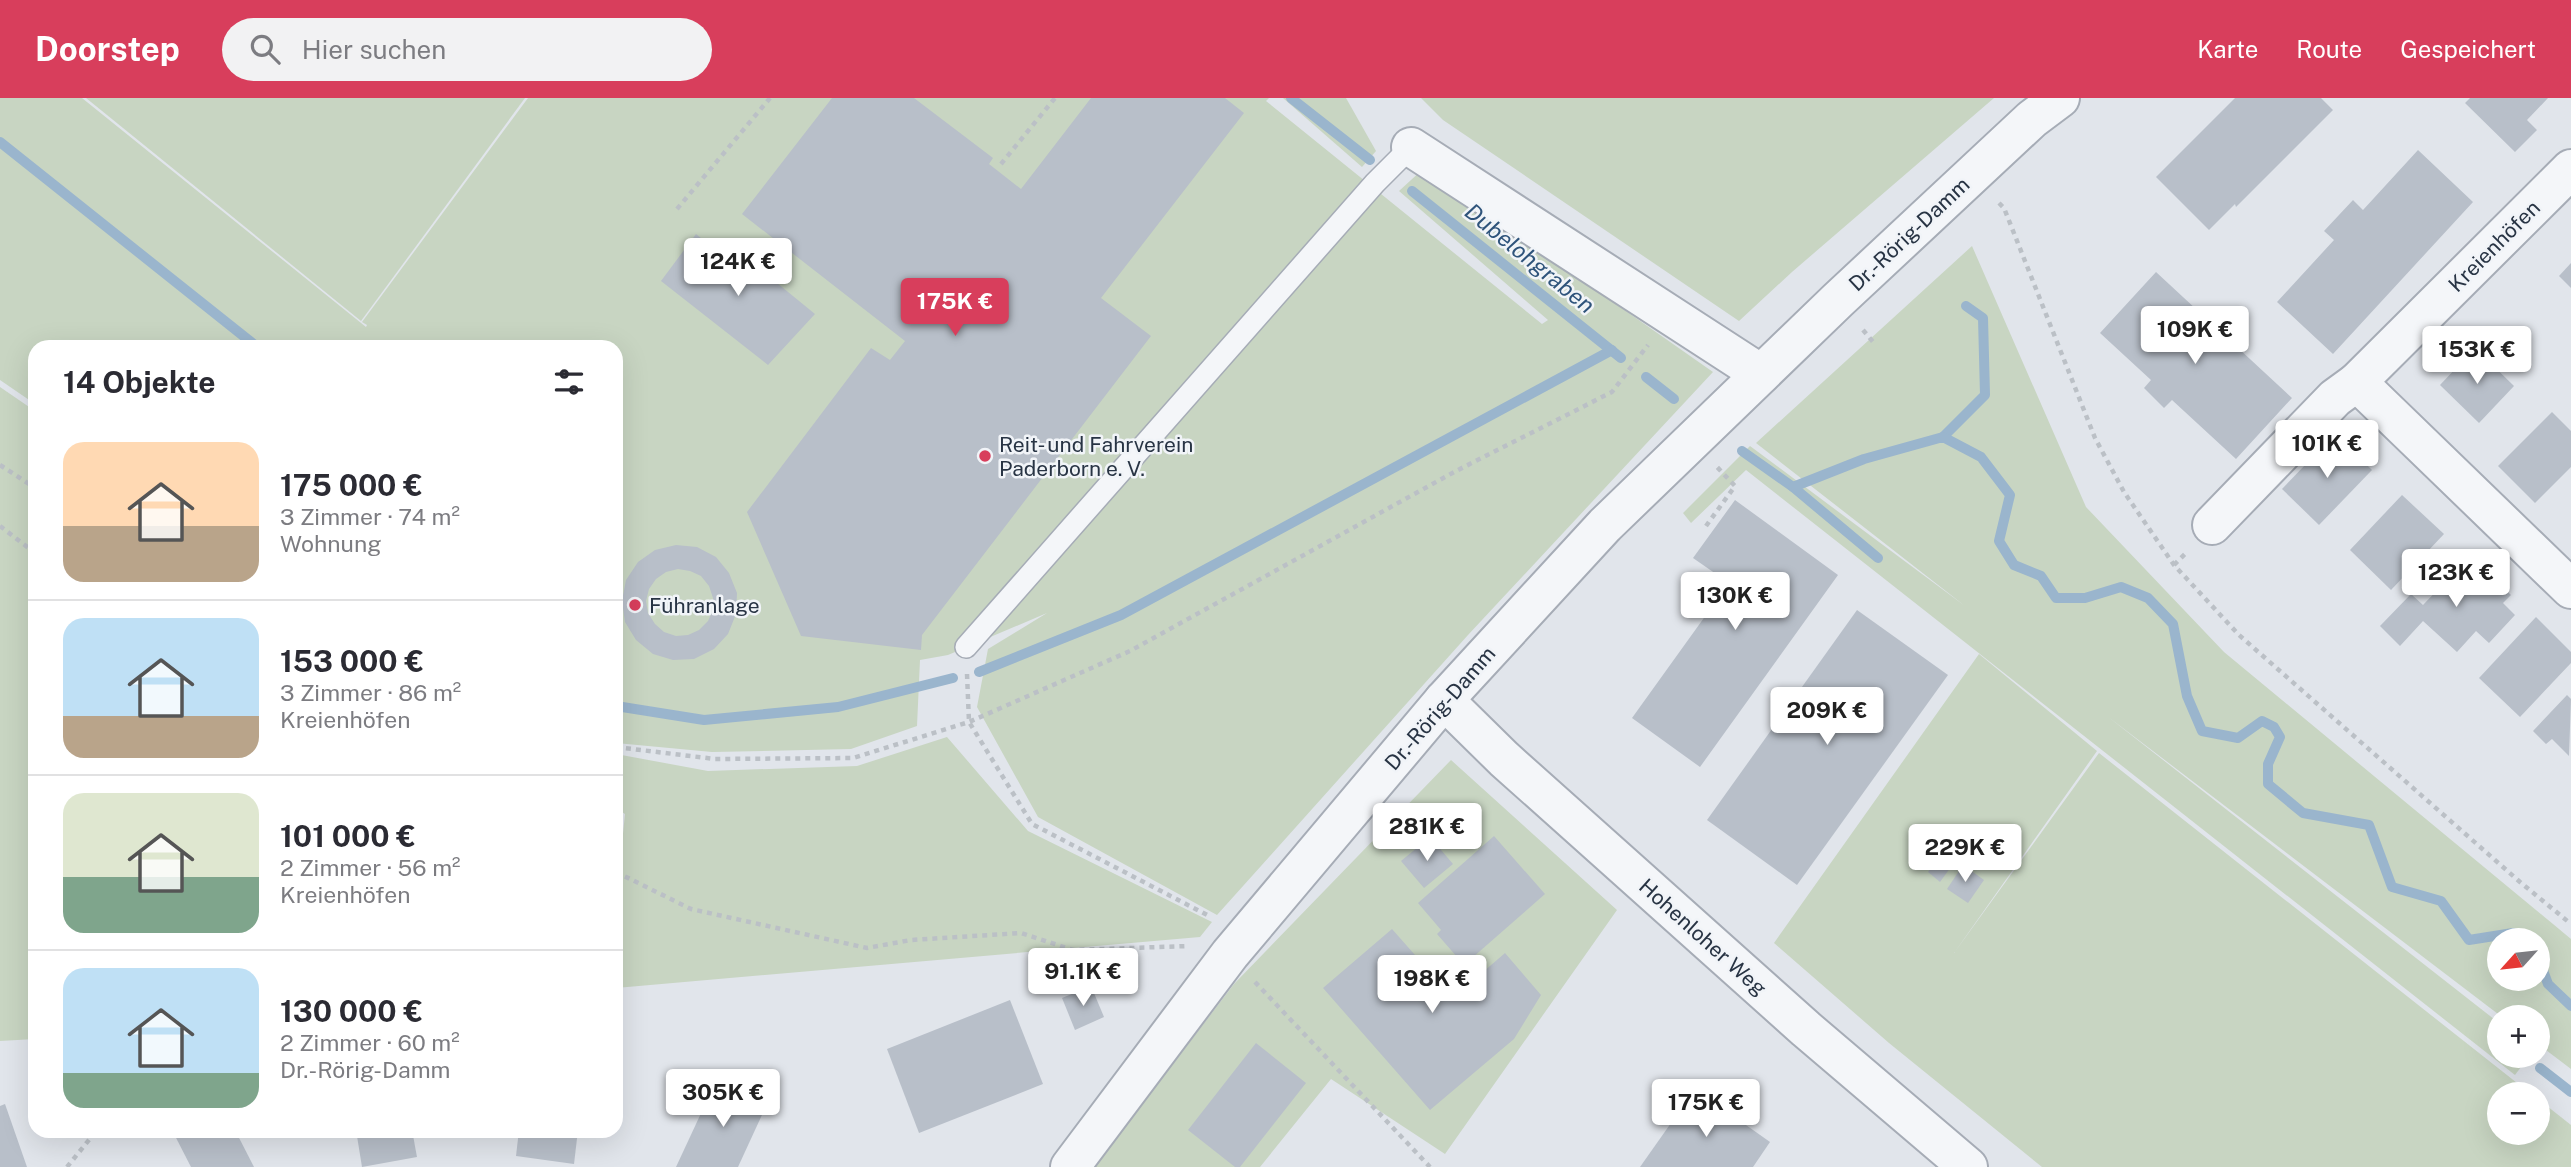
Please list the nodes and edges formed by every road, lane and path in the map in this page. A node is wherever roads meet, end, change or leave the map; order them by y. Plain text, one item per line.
1 (769, 98) edge
2 (1055, 98) edge
3 (2060, 98) edge
4 (1411, 147) joint
5 (1000, 164) dead end
6 (2571, 169) edge
7 (1974, 172) junction
8 (677, 209) dead end
9 (1670, 317) junction
10 (1761, 374) junction
11 (2357, 382) junction
12 (0, 465) edge
13 (1721, 471) dead end
14 (28, 483) edge
15 (0, 526) edge
16 (1706, 526) dead end
17 (2212, 526) dead end
18 (28, 548) edge
19 (2571, 589) edge
20 (966, 647) joint
21 (1444, 701) junction
22 (969, 722) junction
23 (623, 748) edge
24 (623, 875) edge
25 (2571, 924) edge
26 (1236, 946) junction
27 (91, 1138) edge
28 (67, 1167) edge
29 (1070, 1167) edge
30 (1430, 1167) edge
31 (1968, 1167) edge

1 - 8 path
2 - 5 path
3 - 7 street, Dr.-Rörig-Damm
4 - 9 street
4 - 20 lane
6 - 11 street, Kreienhöfen
7 - 10 street, Dr.-Rörig-Damm
7 - 25 path
9 - 10 street
9 - 22 path
10 - 21 street, Dr.-Rörig-Damm
11 - 17 street, Kreienhöfen
11 - 19 street
12 - 14 path
13 - 16 path
15 - 18 path
20 - 22 path
21 - 26 street, Dr.-Rörig-Damm
21 - 31 street, Hohenloher Weg
22 - 23 path
22 - 26 path
24 - 26 path
26 - 29 street, Dr.-Rörig-Damm
26 - 30 path
27 - 28 path

